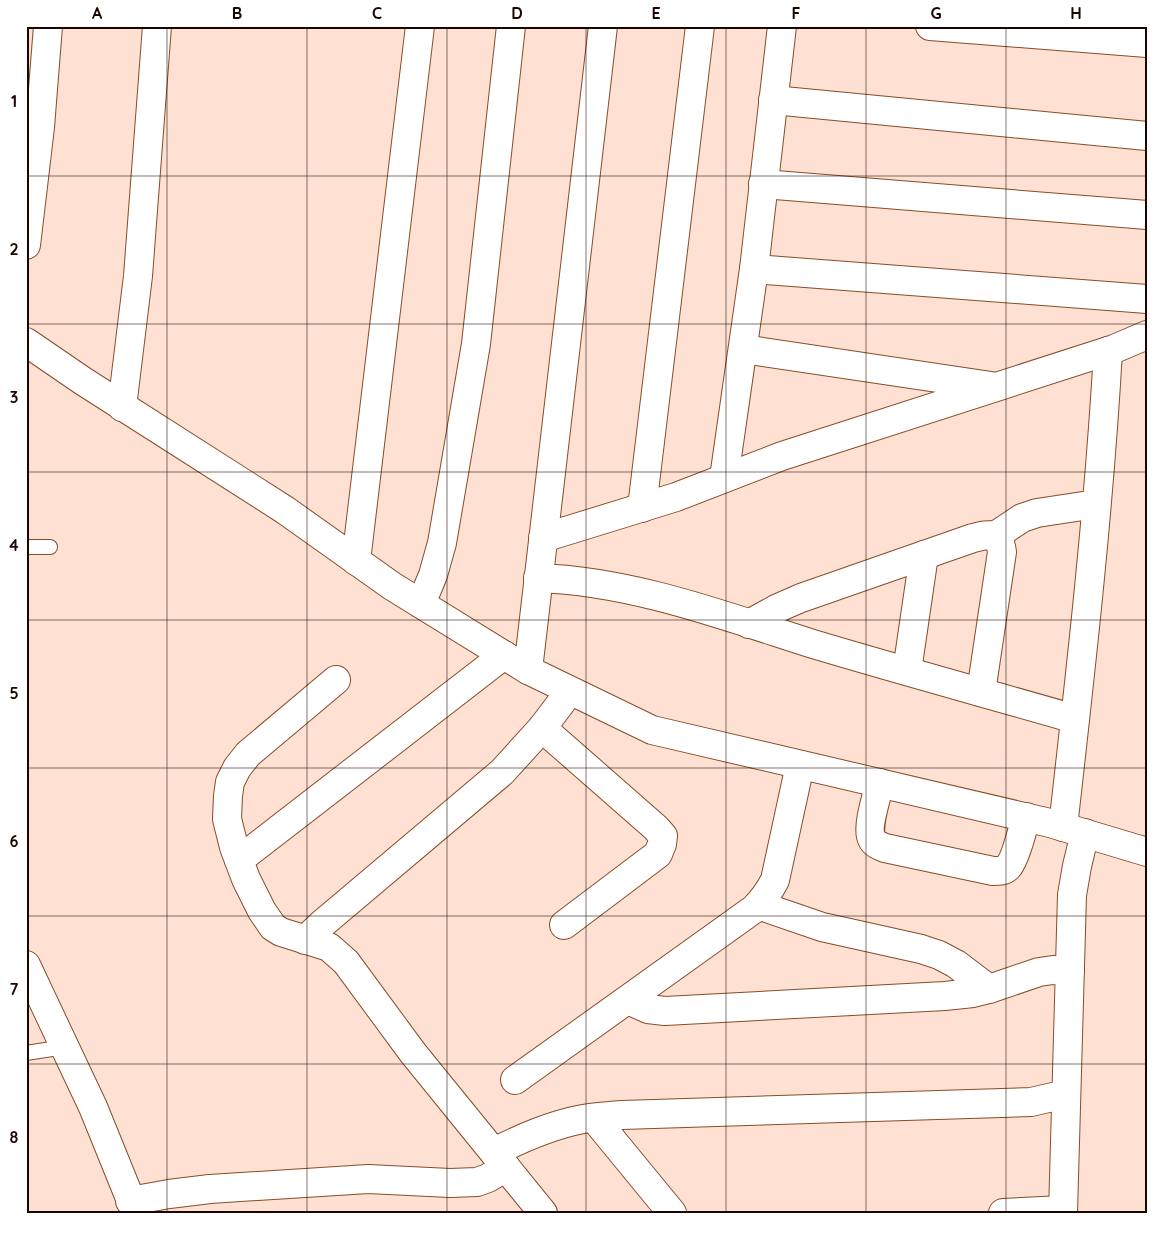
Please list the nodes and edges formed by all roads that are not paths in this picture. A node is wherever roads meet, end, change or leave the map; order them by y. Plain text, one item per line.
1 (48, 26) edge
2 (157, 26) edge
3 (420, 26) edge
4 (511, 26) edge
5 (603, 26) edge
6 (700, 26) edge
7 (782, 26) edge
8 (930, 26) edge
9 (1147, 43) edge
10 (773, 100) junction
11 (1147, 136) edge
12 (764, 184) junction
13 (1147, 215) edge
14 (26, 245) edge
15 (754, 269) junction
16 (1147, 299) edge
17 (1147, 335) edge
18 (26, 342) edge
19 (743, 349) junction
20 (1108, 351) junction
21 (997, 387) junction
22 (122, 407) junction
23 (724, 478) junction
24 (1096, 504) junction
25 (642, 508) junction
26 (995, 536) junction
27 (543, 538) junction
28 (26, 547) edge
29 (50, 547) dead end
30 (924, 555) junction
31 (356, 560) junction
32 (538, 578) junction
33 (421, 604) junction
34 (750, 624) junction
35 (504, 655) junction
36 (528, 670) junction
37 (907, 671) junction
38 (336, 680) dead end
39 (570, 691) junction
40 (981, 692) junction
41 (1075, 720) junction
42 (542, 728) junction
43 (800, 765) junction
44 (880, 783) junction
45 (1026, 817) junction
46 (1074, 830) junction
47 (1147, 852) edge
48 (239, 860) junction
49 (758, 905) junction
50 (564, 925) dead end
51 (305, 940) junction
52 (26, 965) edge
53 (1070, 971) junction
54 (989, 989) junction
55 (628, 1000) junction
56 (65, 1047) junction
57 (26, 1053) edge
58 (515, 1080) dead end
59 (1066, 1094) junction
60 (594, 1118) junction
61 (500, 1159) junction
62 (133, 1207) edge
63 (1063, 1211) edge
64 (543, 1213) edge
65 (672, 1213) edge
66 (1003, 1213) edge

1 - 14 street
2 - 22 street
3 - 31 street
4 - 33 street
5 - 27 street
6 - 25 street
7 - 10 street
8 - 9 street
10 - 11 street
10 - 12 street
12 - 13 street
12 - 15 street
15 - 16 street
15 - 19 street
17 - 20 street
18 - 22 street
19 - 21 street
19 - 23 street
20 - 21 street
20 - 24 street
21 - 23 street
22 - 31 street
23 - 25 street
24 - 26 street
24 - 41 street
25 - 27 street
26 - 30 street
26 - 40 street
27 - 32 street
28 - 29 lane
30 - 34 street
30 - 37 street
31 - 33 street
32 - 34 street
32 - 36 street
33 - 35 street
34 - 37 street
35 - 36 street
35 - 48 street
36 - 39 street
37 - 40 street
38 - 48 street
39 - 42 street
39 - 43 street
40 - 41 street
41 - 46 street
42 - 50 street
42 - 51 street
43 - 44 street
43 - 49 street
44 - 45 street
44 - 45 street
45 - 46 street
46 - 47 street
46 - 53 street
48 - 51 street
49 - 54 street
49 - 55 street
51 - 61 street
52 - 56 street
53 - 54 street
53 - 59 street
54 - 55 street
55 - 58 street
56 - 57 lane
56 - 62 street
59 - 60 street
59 - 63 street
60 - 61 street
60 - 65 street
61 - 62 street
61 - 64 street
63 - 66 street

